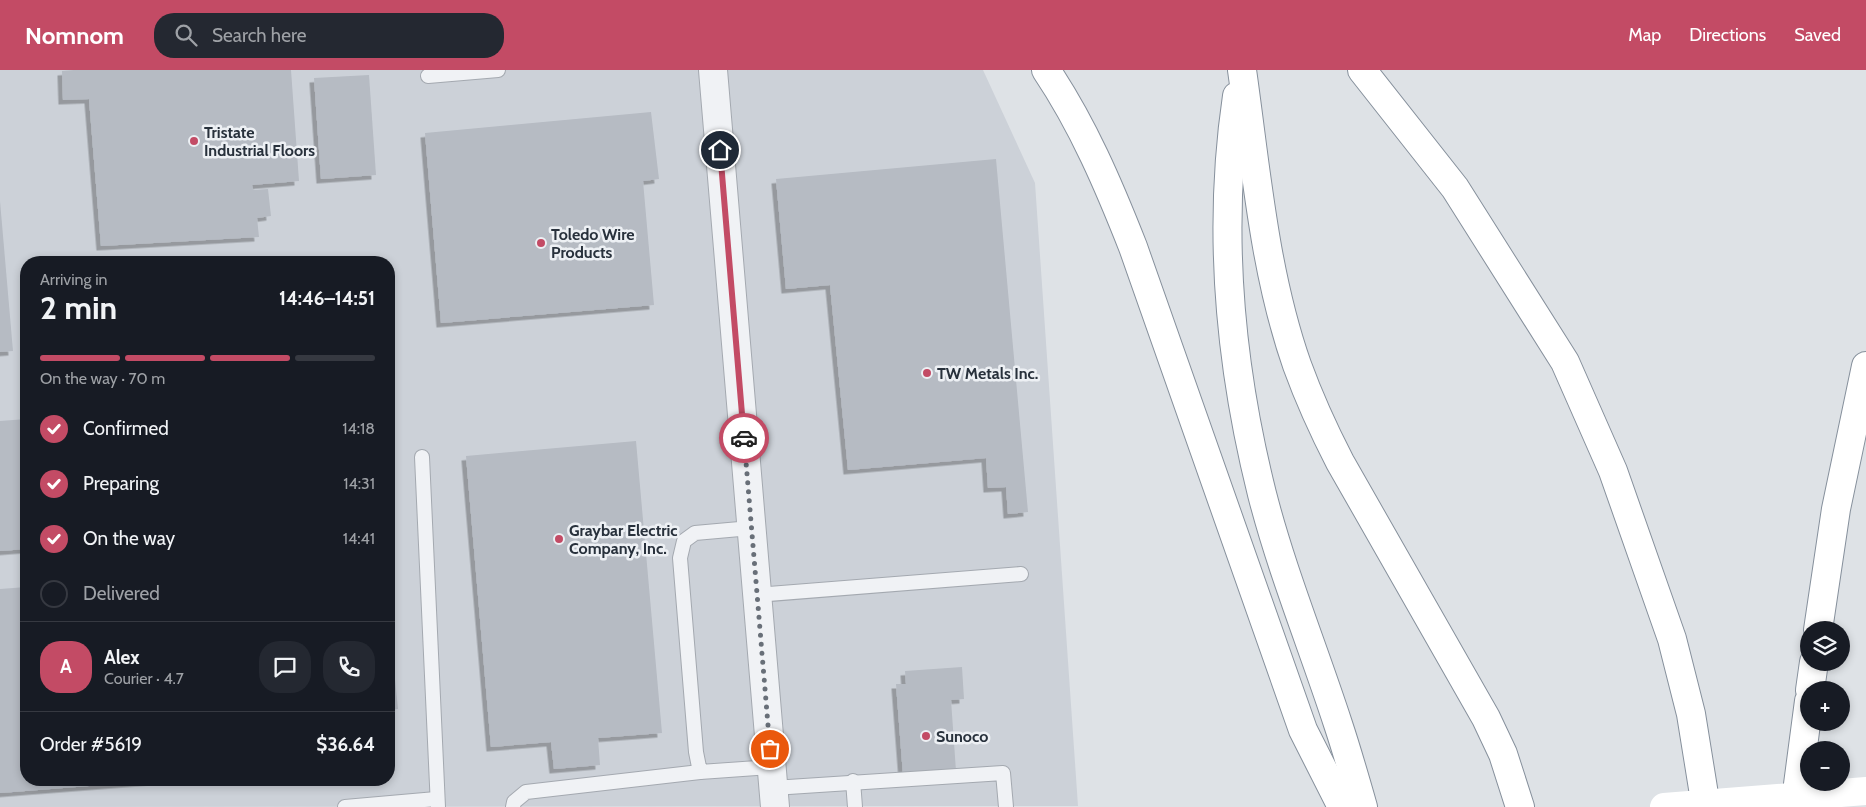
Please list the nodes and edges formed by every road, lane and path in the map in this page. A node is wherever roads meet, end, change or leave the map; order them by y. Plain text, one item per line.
1 (498, 70) edge
2 (713, 70) edge
3 (1046, 70) edge
4 (1241, 70) edge
5 (1362, 70) edge
6 (428, 76) dead end
7 (1866, 366) edge
8 (422, 457) dead end
9 (751, 528) junction
10 (1020, 574) dead end
11 (757, 595) junction
12 (1819, 621) edge
13 (1805, 731) edge
14 (700, 772) junction
15 (853, 781) junction
16 (773, 787) edge
17 (1866, 791) edge
18 (437, 803) edge
19 (345, 807) edge
20 (513, 807) edge
21 (855, 807) edge
22 (1006, 807) edge
23 (1342, 807) edge
24 (1363, 807) edge
25 (1520, 807) edge
26 (1664, 807) edge
27 (1706, 807) edge
28 (1795, 807) edge

1 - 6 lane
2 - 9 street
3 - 23 main road
4 - 24 main road
4 - 25 main road
5 - 27 main road
7 - 12 main road
8 - 18 lane
9 - 11 street
9 - 14 lane
10 - 11 lane
11 - 16 street
13 - 28 main road
14 - 16 lane
14 - 20 lane
15 - 16 lane
15 - 21 lane
15 - 22 lane
17 - 26 main road, bridge
18 - 19 lane

